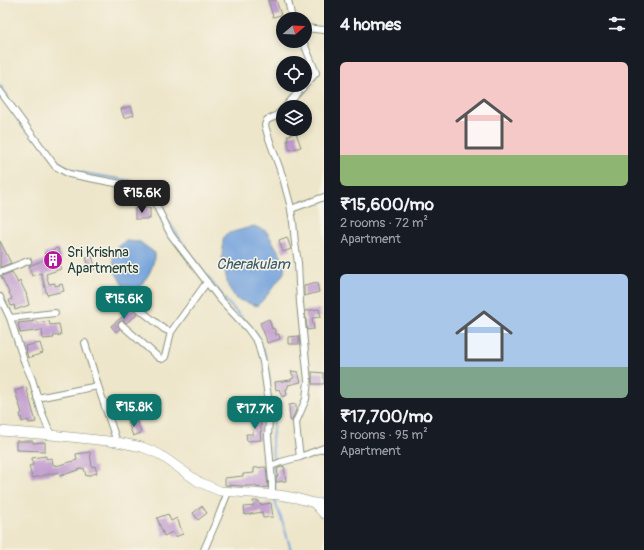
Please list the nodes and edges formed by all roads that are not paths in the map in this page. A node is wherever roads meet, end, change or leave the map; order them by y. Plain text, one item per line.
1 (288, 0) edge
2 (291, 12) edge
3 (312, 29) edge
4 (324, 30) edge
5 (306, 48) edge
6 (0, 91) edge
7 (291, 100) edge
8 (276, 116) edge
9 (324, 197) edge
10 (291, 209) junction
11 (28, 261) dead end
12 (0, 272) edge
13 (207, 282) junction
14 (0, 297) edge
15 (133, 304) dead end
16 (55, 313) dead end
17 (10, 318) junction
18 (122, 325) dead end
19 (171, 332) junction
20 (86, 343) dead end
21 (98, 386) junction
22 (37, 398) junction
23 (4, 431) edge
24 (51, 435) junction
25 (117, 442) junction
26 (324, 448) edge
27 (300, 457) junction
28 (273, 465) junction
29 (228, 492) junction
30 (276, 495) junction
31 (314, 503) junction
32 (324, 503) edge
33 (324, 514) edge
34 (204, 550) edge

1 - 2 street
3 - 4 street
5 - 7 street
6 - 13 street
8 - 10 street
9 - 10 street
10 - 27 street
11 - 12 street
13 - 19 street
13 - 28 street
14 - 17 street
15 - 19 street
16 - 17 street
17 - 22 street
18 - 19 street
20 - 21 street
21 - 22 street
21 - 25 street
22 - 24 street
23 - 24 main road
24 - 25 main road
25 - 29 main road
26 - 27 street
27 - 28 street
28 - 30 street
29 - 30 main road
29 - 34 street
30 - 31 main road
31 - 32 main road
31 - 33 main road

